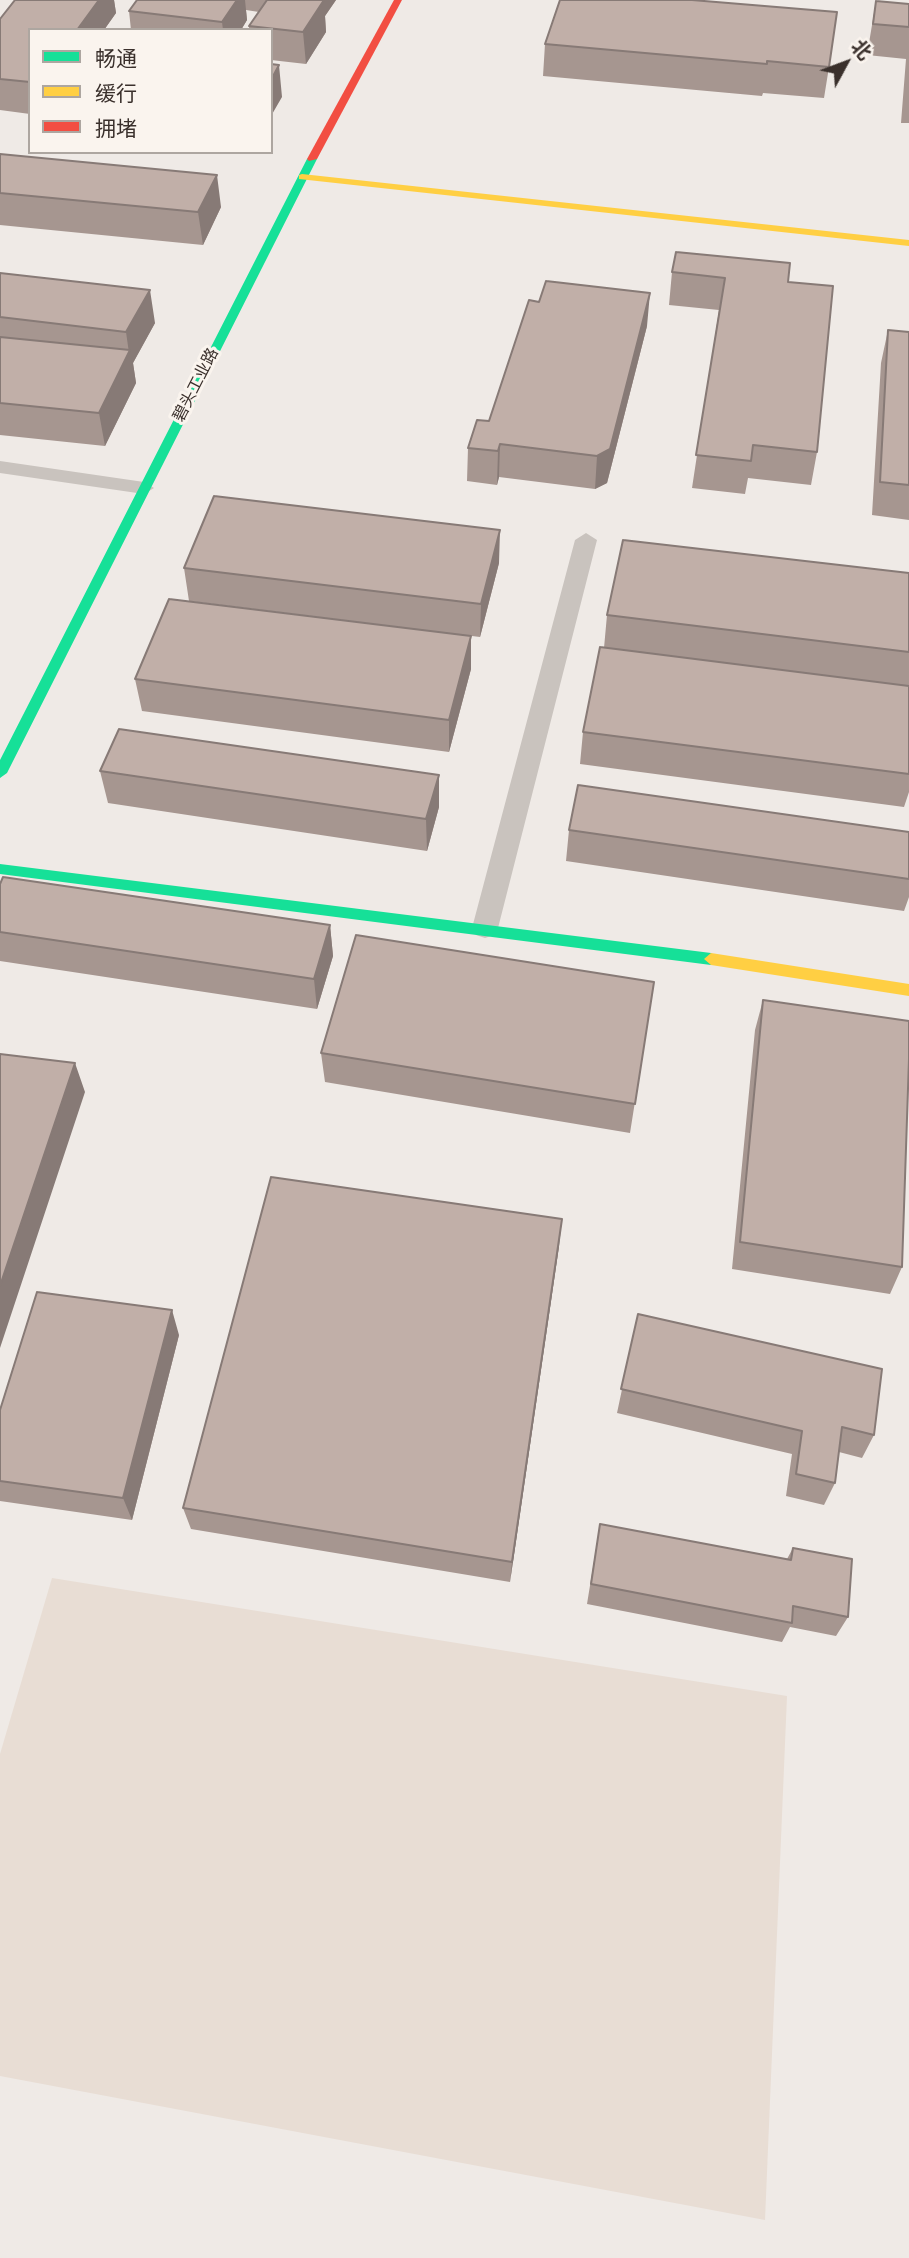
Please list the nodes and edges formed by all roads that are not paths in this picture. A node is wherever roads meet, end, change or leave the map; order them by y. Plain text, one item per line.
1 (398, 0) edge
2 (302, 177) junction
3 (909, 243) edge
4 (0, 467) edge
5 (144, 488) junction
6 (586, 540) dead end
7 (0, 773) edge
8 (0, 869) edge
9 (485, 928) junction
10 (909, 990) edge

1 - 2 street, 碧头工业路
2 - 3 street
2 - 5 street, 碧头工业路
4 - 5 lane
5 - 7 street, 碧头工业路
6 - 9 lane
8 - 9 street
9 - 10 street

